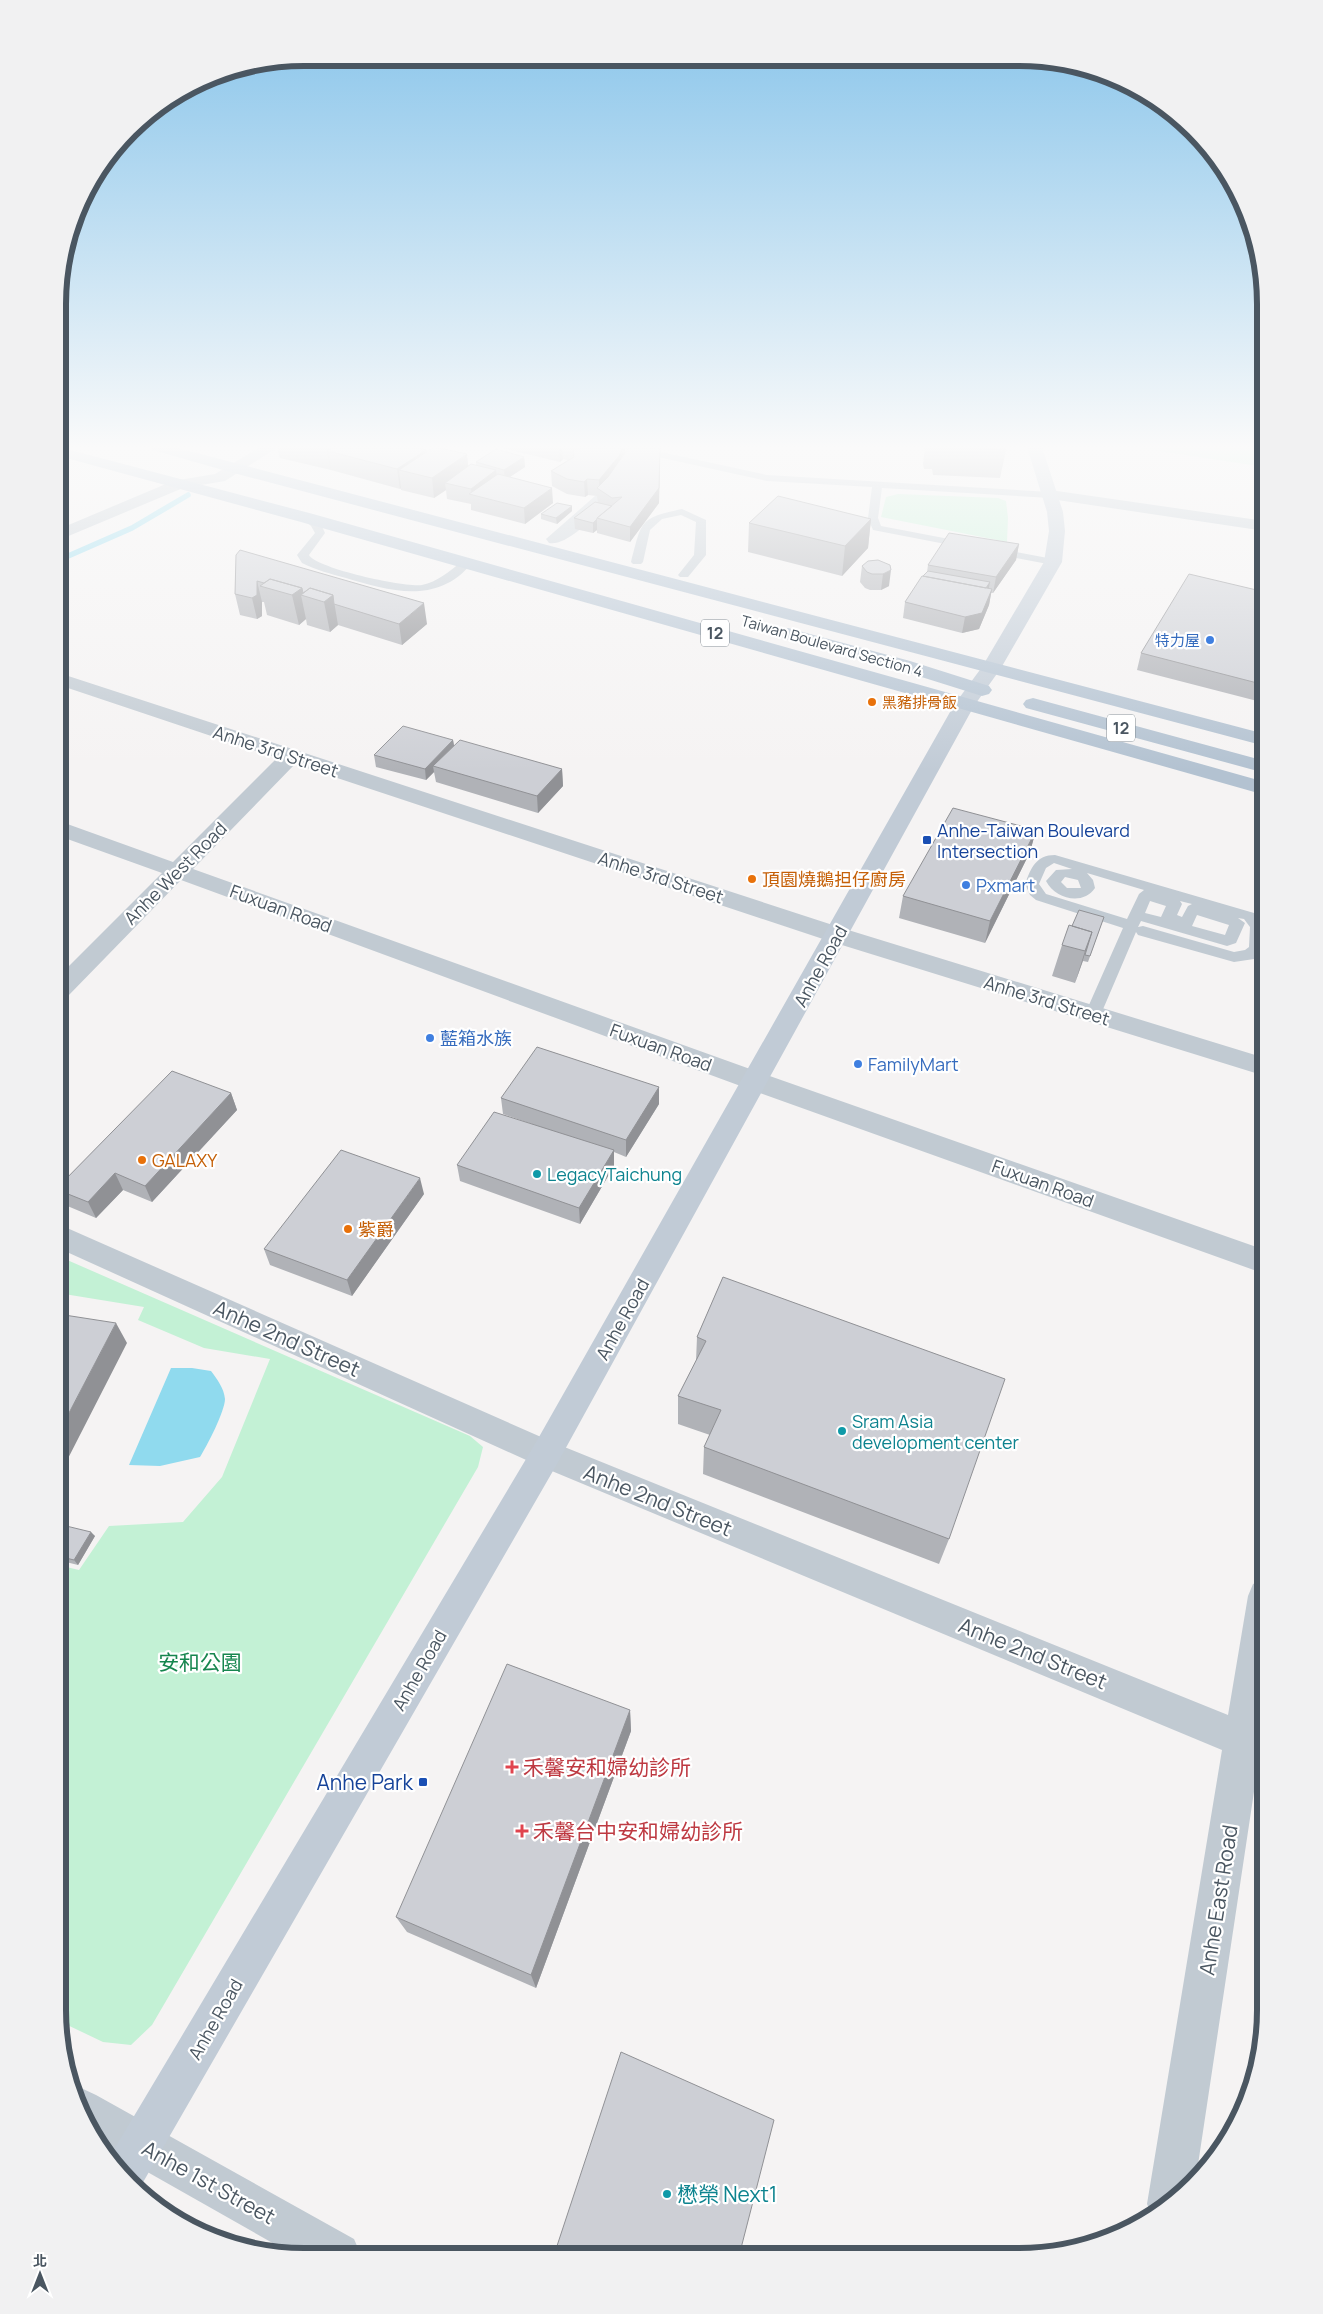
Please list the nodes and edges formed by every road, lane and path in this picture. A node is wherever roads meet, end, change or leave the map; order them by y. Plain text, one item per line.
1 (303, 555) edge
2 (434, 555) edge
3 (499, 555) edge
4 (573, 555) edge
5 (611, 555) edge
6 (638, 555) edge
7 (700, 555) edge
8 (1016, 555) edge
9 (1054, 555) edge
10 (636, 562) junction
11 (1053, 562) junction
12 (465, 564) junction
13 (684, 575) junction
14 (604, 584) dead end
15 (768, 628) dead end
16 (994, 661) junction
17 (66, 681) edge
18 (971, 697) junction
19 (1257, 720) edge
20 (1257, 738) edge
21 (291, 756) junction
22 (1257, 765) edge
23 (1257, 786) edge
24 (66, 830) edge
25 (177, 870) junction
26 (1136, 924) junction
27 (1257, 925) edge
28 (837, 935) junction
29 (1257, 938) edge
30 (66, 983) edge
31 (1093, 1014) junction
32 (1257, 1065) edge
33 (755, 1081) junction
34 (66, 1239) edge
35 (1257, 1259) edge
36 (546, 1454) junction
37 (1257, 1704) edge
38 (1254, 1744) edge
39 (95, 2123) edge
40 (133, 2159) edge
41 (1172, 2192) edge
42 (325, 2248) edge

1 - 12 lane
2 - 12 main road, Taiwan Boulevard Section 4 / 12
3 - 14 main road, Taiwan Boulevard Section 4 / 12
4 - 16 main road, Taiwan Boulevard Section 4 / 12
5 - 10 main road, Taiwan Boulevard Section 4 / 12
6 - 10 lane
7 - 13 lane
8 - 11 lane
9 - 11 main road, Anhe Road
10 - 13 main road, Taiwan Boulevard Section 4 / 12
11 - 16 main road, Anhe Road
12 - 18 main road, Taiwan Boulevard Section 4 / 12
13 - 16 main road, Taiwan Boulevard Section 4 / 12
15 - 18 main road, Taiwan Boulevard Section 4 / 12
16 - 18 main road, Anhe Road
16 - 19 main road, Taiwan Boulevard Section 4
16 - 20 main road, Taiwan Boulevard Section 4 / 12
17 - 21 street, Anhe 3rd Street
18 - 22 main road, Taiwan Boulevard Section 4 / 12
18 - 23 main road, Taiwan Boulevard Section 4
18 - 28 main road, Anhe Road
21 - 25 street, Anhe West Road
21 - 28 street, Anhe 3rd Street
24 - 25 street, Fuxuan Road
25 - 30 street, Anhe West Road
25 - 33 street, Fuxuan Road
26 - 26 lane
26 - 27 lane
26 - 29 lane
26 - 31 lane
28 - 31 street, Anhe 3rd Street
28 - 33 main road, Anhe Road
31 - 32 street, Anhe 3rd Street
33 - 35 street, Fuxuan Road
33 - 36 main road, Anhe Road
34 - 36 street, Anhe 2nd Street
36 - 38 street, Anhe 2nd Street
36 - 40 main road, Anhe Road
37 - 38 street, Anhe East Road
38 - 41 street, Anhe East Road
39 - 40 street, Anhe 1st Street
40 - 42 street, Anhe 1st Street

